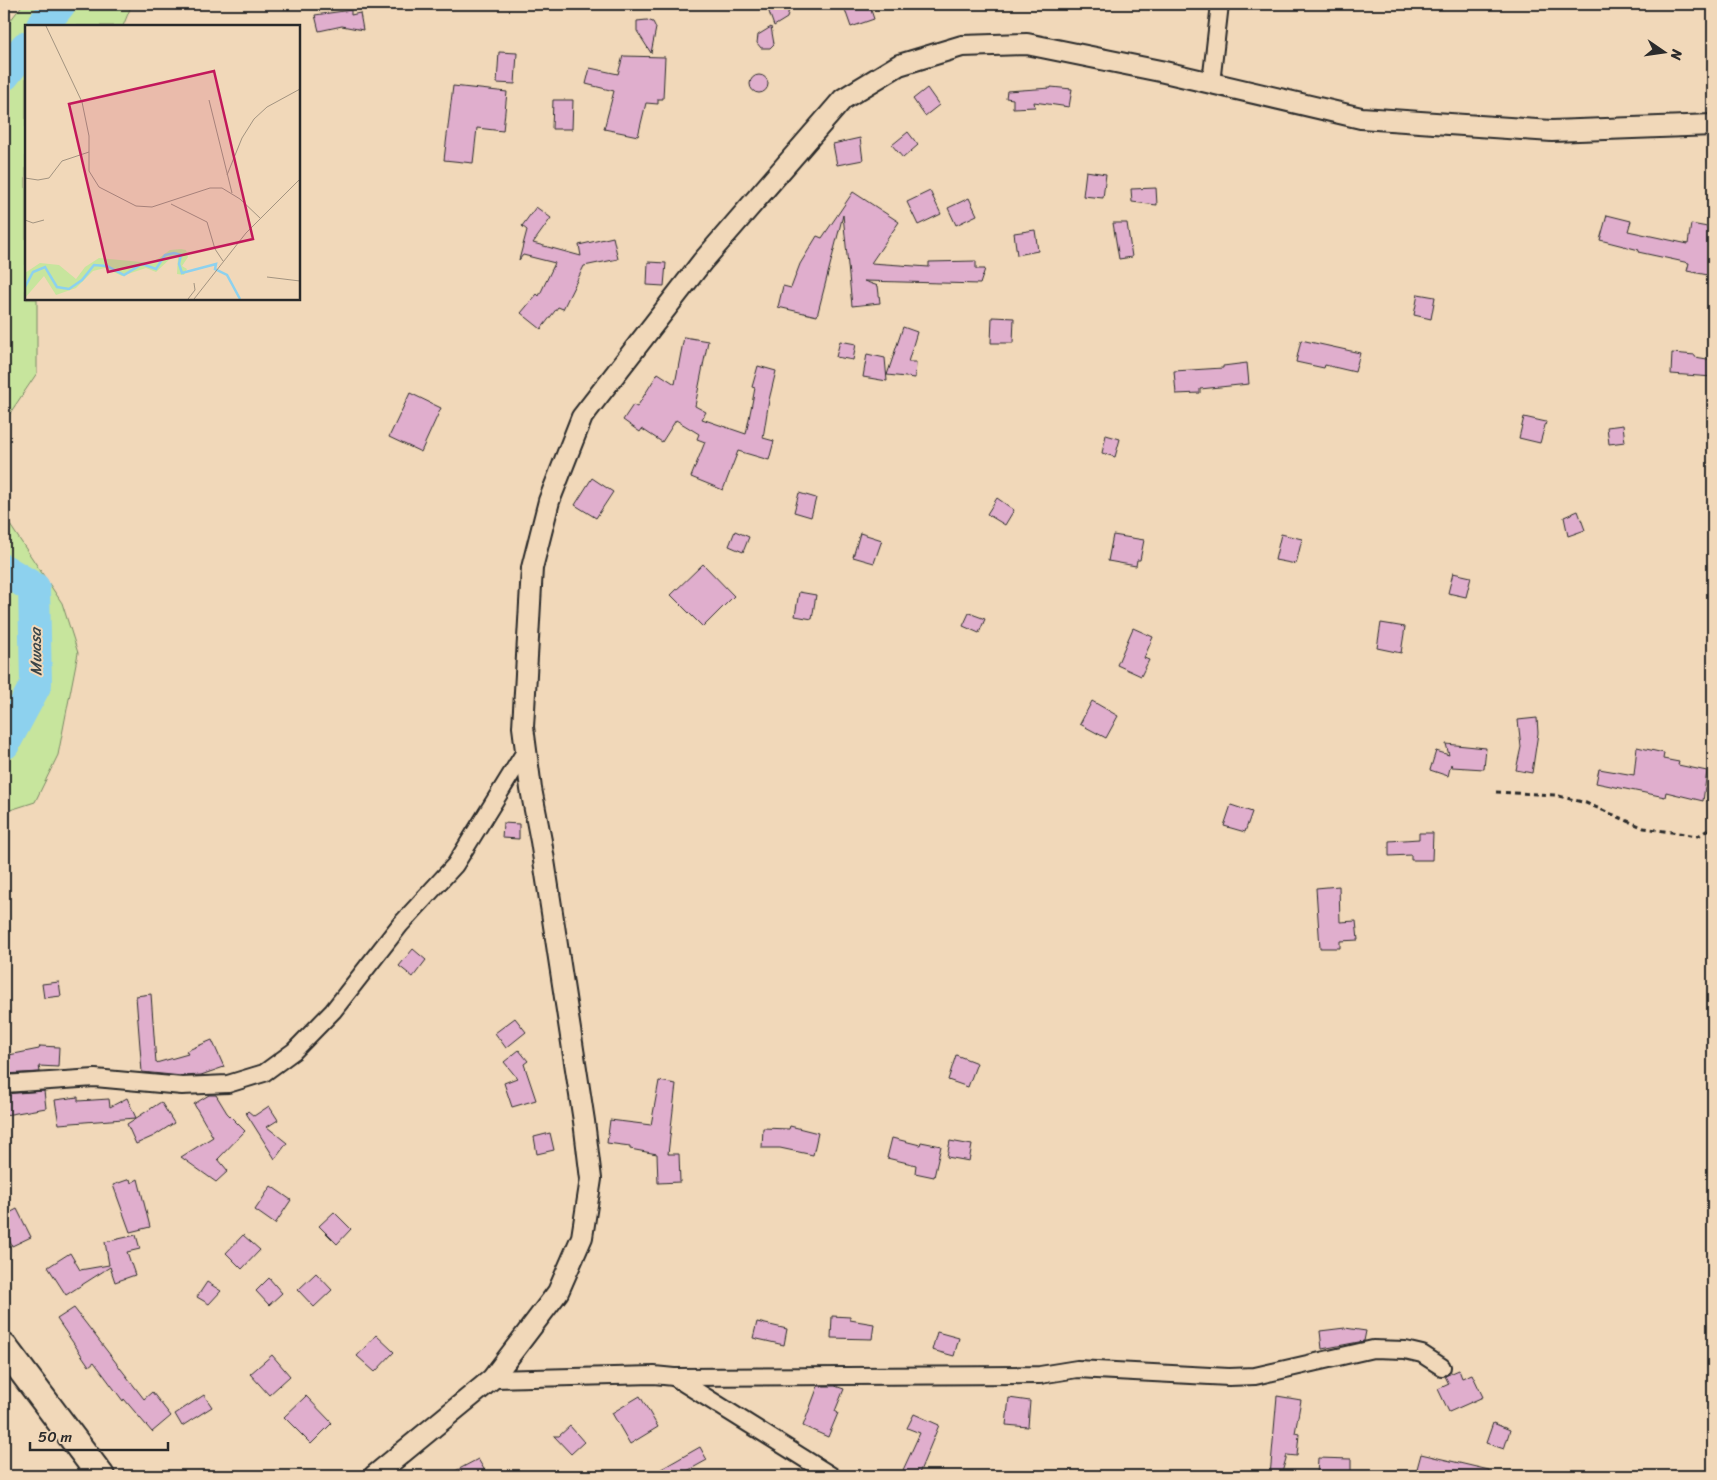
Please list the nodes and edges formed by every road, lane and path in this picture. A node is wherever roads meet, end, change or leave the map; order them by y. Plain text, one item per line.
1 (1220, 4) edge
2 (1211, 83) junction
3 (1713, 125) edge
4 (526, 750) junction
5 (1496, 792) dead end
6 (1713, 827) edge
7 (4, 1084) edge
8 (4, 1347) edge
9 (1442, 1367) dead end
10 (674, 1378) junction
11 (492, 1379) junction
12 (101, 1476) edge
13 (374, 1476) edge
14 (832, 1476) edge

1 - 2 street
2 - 3 street
2 - 4 street
4 - 7 street
4 - 11 street
5 - 6 path
8 - 12 highway
9 - 10 street
10 - 11 street
10 - 14 street
11 - 13 street

